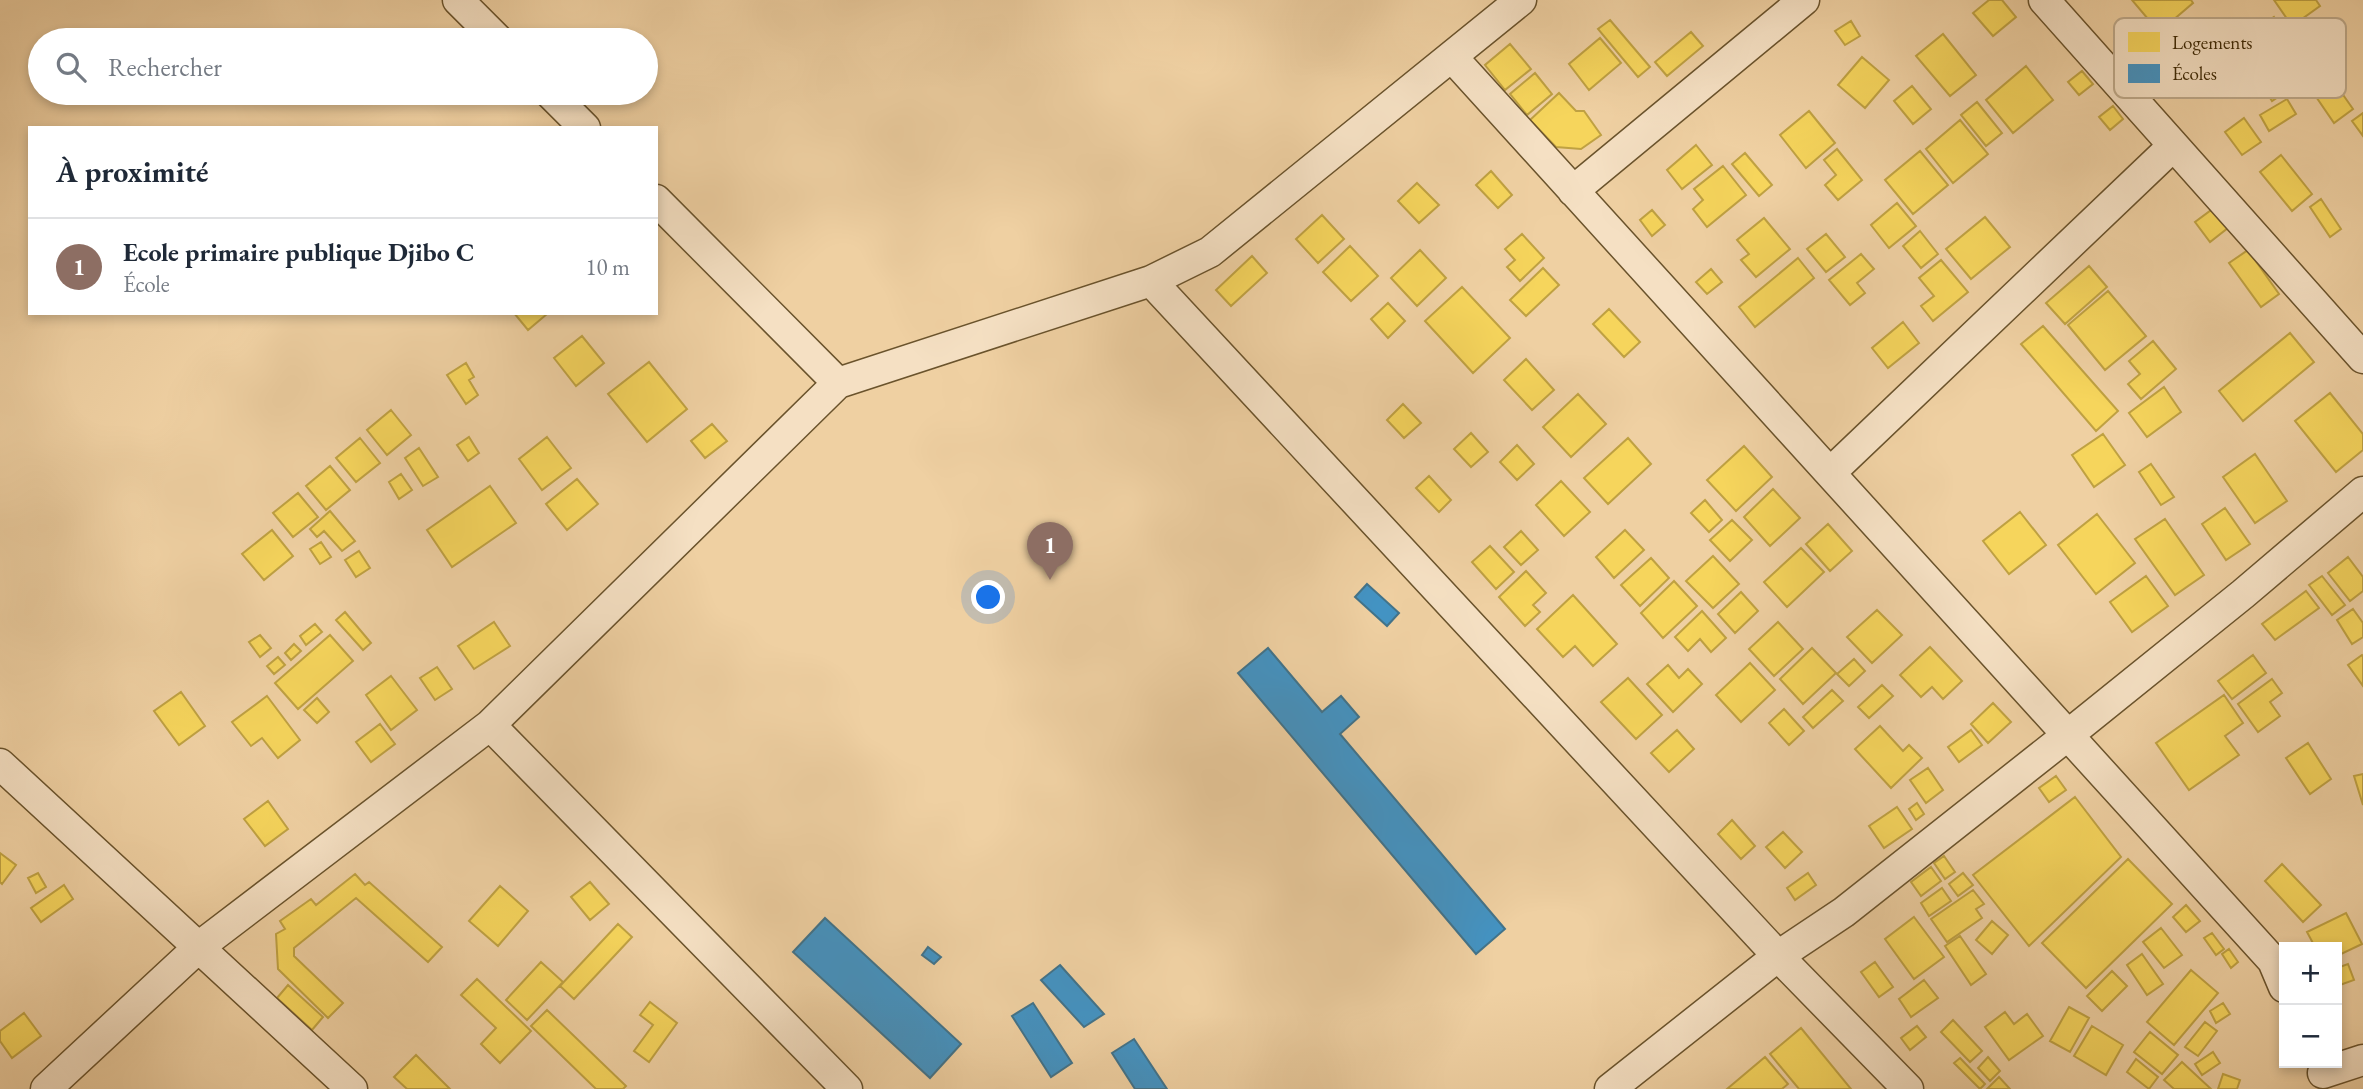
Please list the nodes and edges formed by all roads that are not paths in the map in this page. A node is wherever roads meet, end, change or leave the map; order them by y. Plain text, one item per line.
1 (458, 0) edge
2 (1521, 0) edge
3 (1804, 0) edge
4 (2044, 0) edge
5 (486, 28) edge
6 (1452, 57) junction
7 (2114, 79) edge
8 (2131, 98) edge
9 (562, 105) edge
10 (583, 126) edge
11 (2173, 146) junction
12 (1573, 191) junction
13 (658, 202) edge
14 (1151, 281) junction
15 (2363, 358) edge
16 (838, 383) junction
17 (1830, 473) junction
18 (2363, 492) edge
19 (490, 725) junction
20 (2068, 735) junction
21 (0, 764) edge
22 (200, 946) junction
23 (1778, 956) junction
24 (2279, 975) edge
25 (2363, 1060) edge
26 (2323, 1075) edge
27 (46, 1089) edge
28 (352, 1089) edge
29 (847, 1089) edge
30 (1610, 1089) edge
31 (1908, 1089) edge

1 - 5 street
2 - 6 street
3 - 12 street
4 - 7 street
6 - 12 street
6 - 14 street
8 - 11 street
9 - 10 street
11 - 15 street
11 - 17 street
12 - 17 street
13 - 16 street
14 - 16 street
14 - 23 street
16 - 19 street
17 - 20 street
18 - 20 street
19 - 22 street
19 - 29 street
20 - 23 street
20 - 24 street
21 - 22 street
22 - 27 street
22 - 28 street
23 - 30 street
23 - 31 street
25 - 26 street

